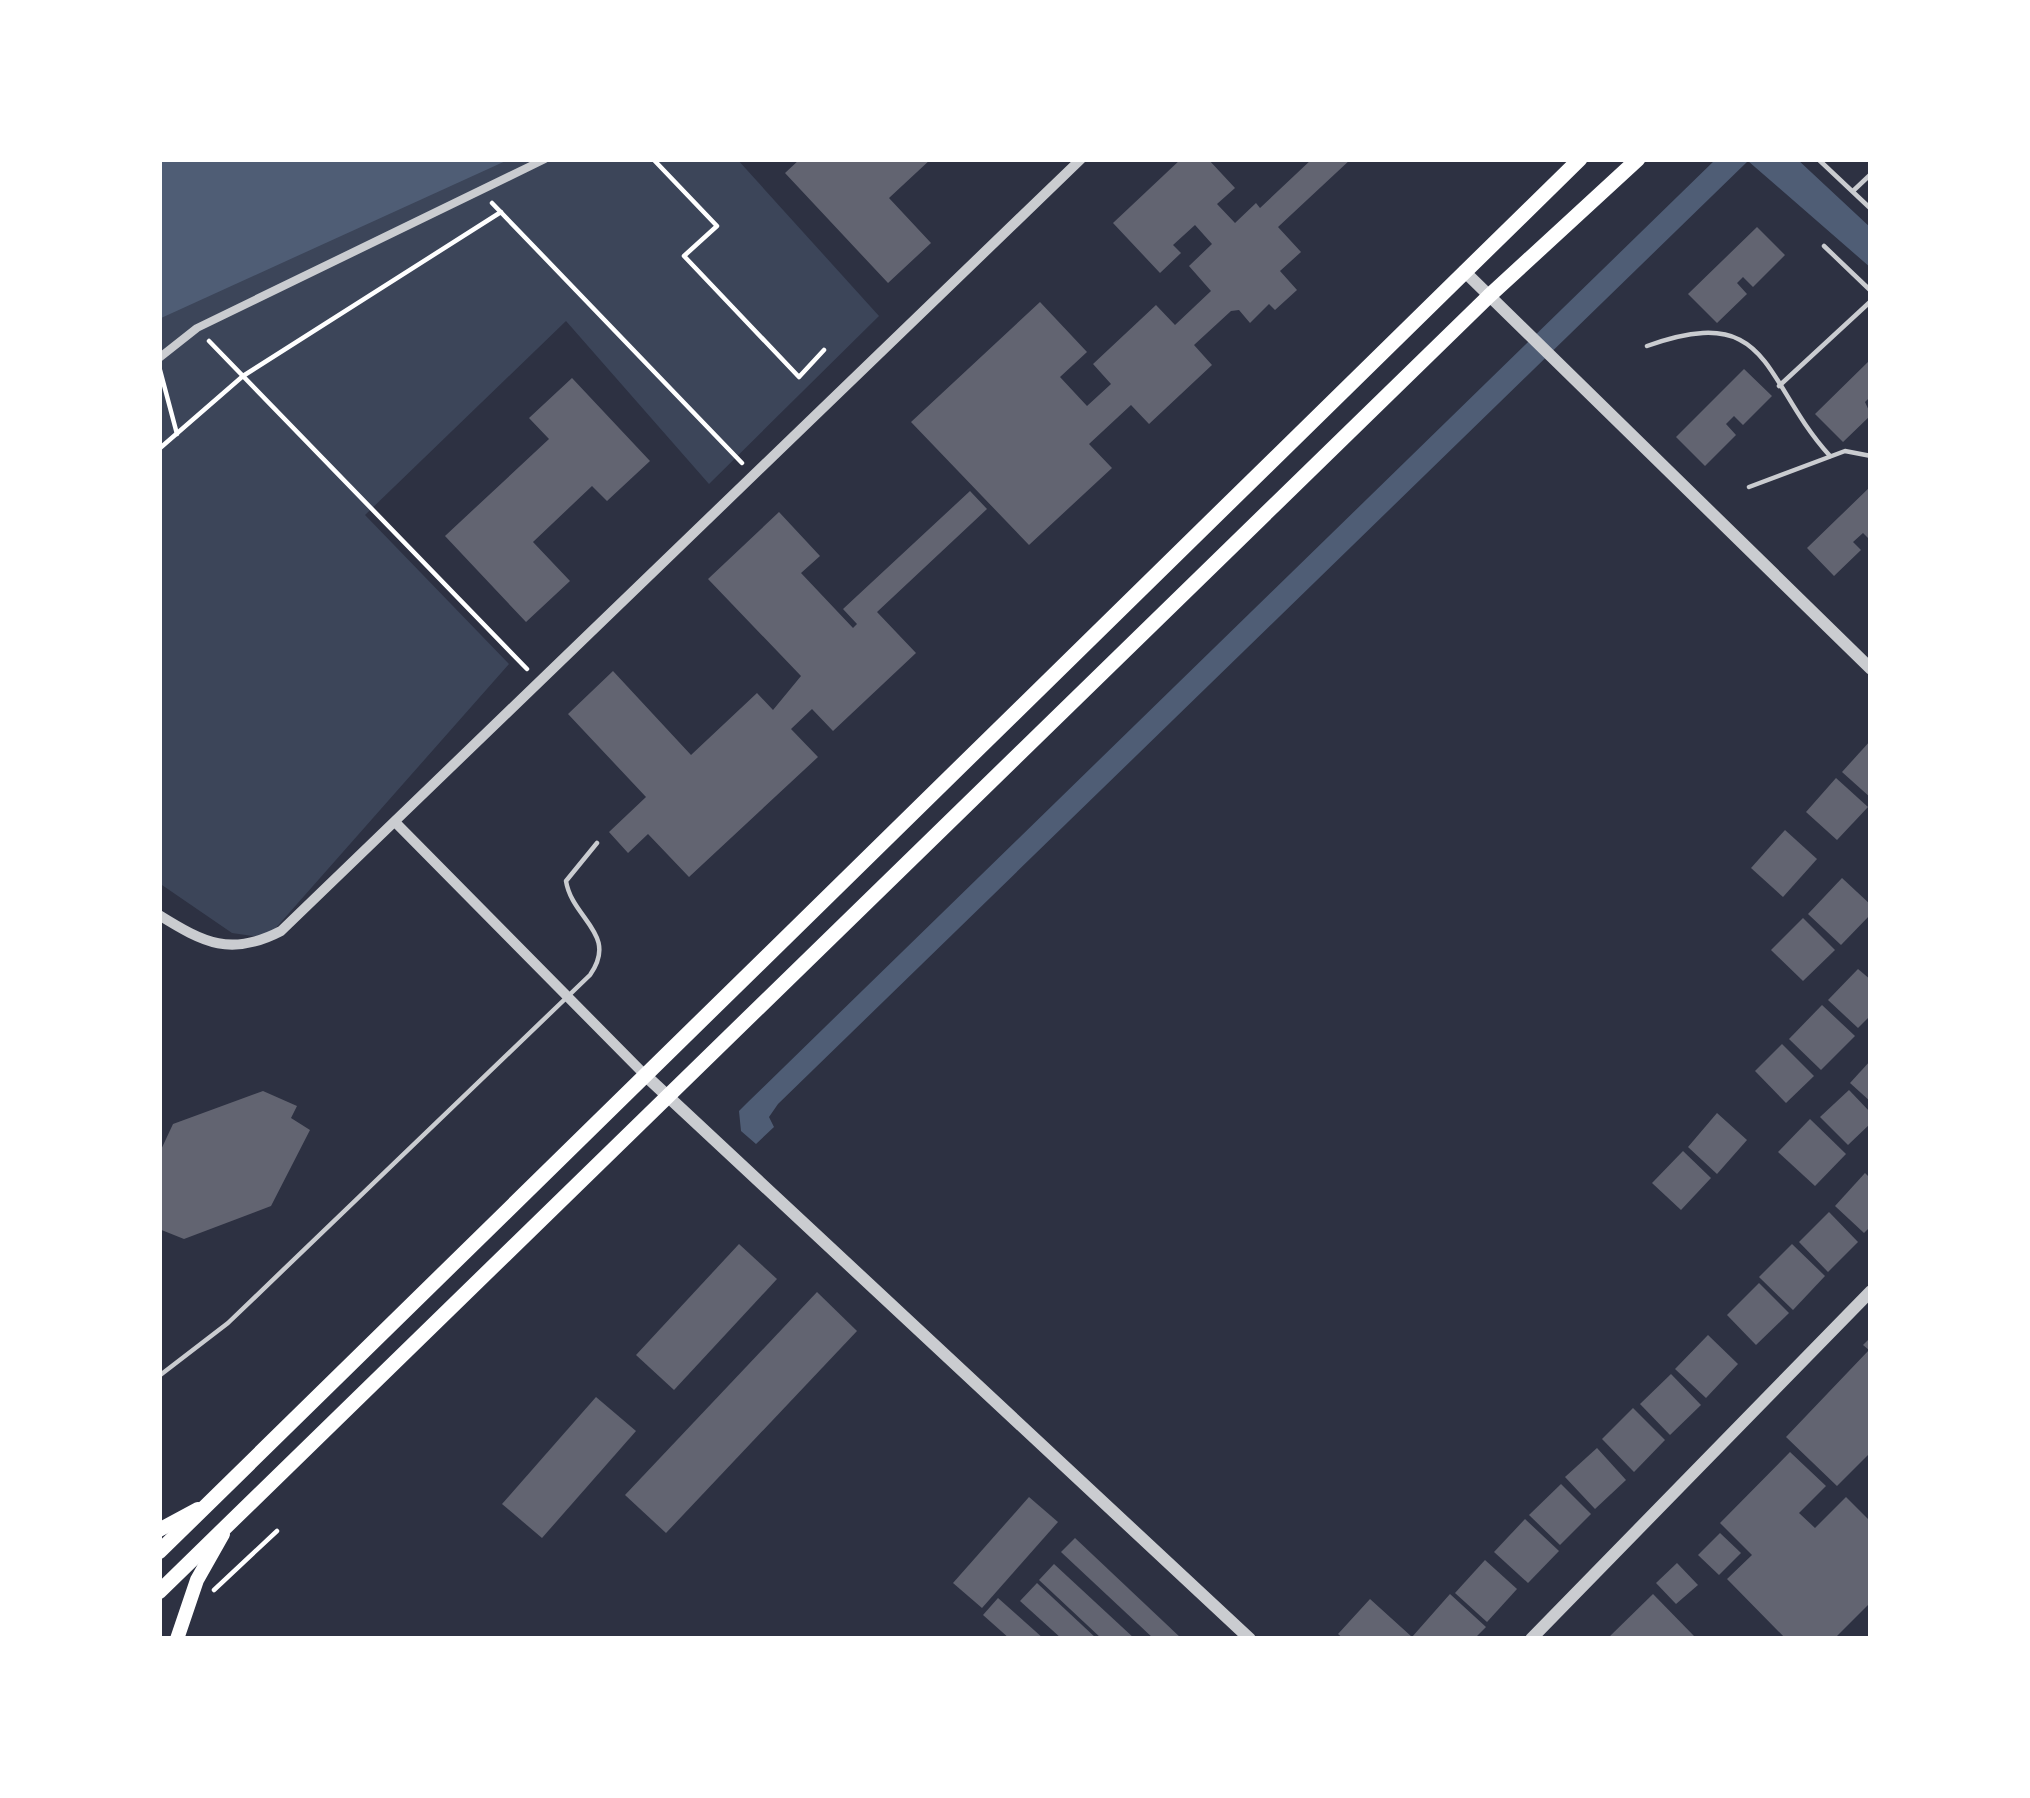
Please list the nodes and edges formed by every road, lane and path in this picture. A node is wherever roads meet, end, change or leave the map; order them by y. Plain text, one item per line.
1 (545, 159) edge
2 (653, 159) edge
3 (670, 159) edge
4 (1081, 159) edge
5 (1580, 159) edge
6 (1638, 159) edge
7 (1818, 159) edge
8 (1871, 174) edge
9 (668, 175) junction
10 (482, 191) junction
11 (1852, 191) junction
12 (1871, 208) edge
13 (501, 212) junction
14 (1824, 246) dead end
15 (1464, 271) junction
16 (1871, 291) edge
17 (1489, 296) junction
18 (1871, 301) edge
19 (197, 328) junction
20 (1647, 346) dead end
21 (824, 350) dead end
22 (159, 358) edge
23 (159, 369) edge
24 (244, 376) junction
25 (1779, 386) junction
26 (177, 434) junction
27 (159, 449) edge
28 (1830, 456) junction
29 (1871, 456) edge
30 (754, 476) junction
31 (1748, 487) dead end
32 (1871, 669) edge
33 (540, 682) junction
34 (395, 822) junction
35 (597, 843) dead end
36 (159, 915) edge
37 (568, 996) junction
38 (646, 1076) junction
39 (665, 1096) junction
40 (1871, 1292) edge
41 (159, 1376) edge
42 (217, 1496) junction
43 (240, 1508) junction
44 (159, 1530) edge
45 (277, 1531) dead end
46 (159, 1552) edge
47 (159, 1592) edge
48 (184, 1618) junction
49 (177, 1639) edge
50 (1250, 1639) edge
51 (1531, 1639) edge

1 - 10 street
2 - 9 path
3 - 9 path
4 - 30 street
5 - 15 main road
6 - 17 main road
7 - 11 lane
8 - 11 lane
9 - 21 path
10 - 13 path
10 - 19 street
11 - 12 lane
13 - 24 path
13 - 30 path
14 - 16 lane
15 - 17 street
15 - 38 main road
17 - 32 street
17 - 39 main road
18 - 25 lane
19 - 22 street
19 - 24 path
20 - 25 lane
23 - 26 path
24 - 26 path
24 - 33 path
25 - 28 lane
26 - 27 path
28 - 29 lane
28 - 31 lane
30 - 33 street
33 - 34 street
34 - 36 street
34 - 37 street
35 - 37 lane
37 - 38 street
37 - 41 lane
38 - 39 street
38 - 42 main road
39 - 43 main road
39 - 50 street
40 - 51 street
42 - 44 main road
42 - 46 main road
43 - 47 main road
43 - 48 main road
45 - 48 path
48 - 49 main road

